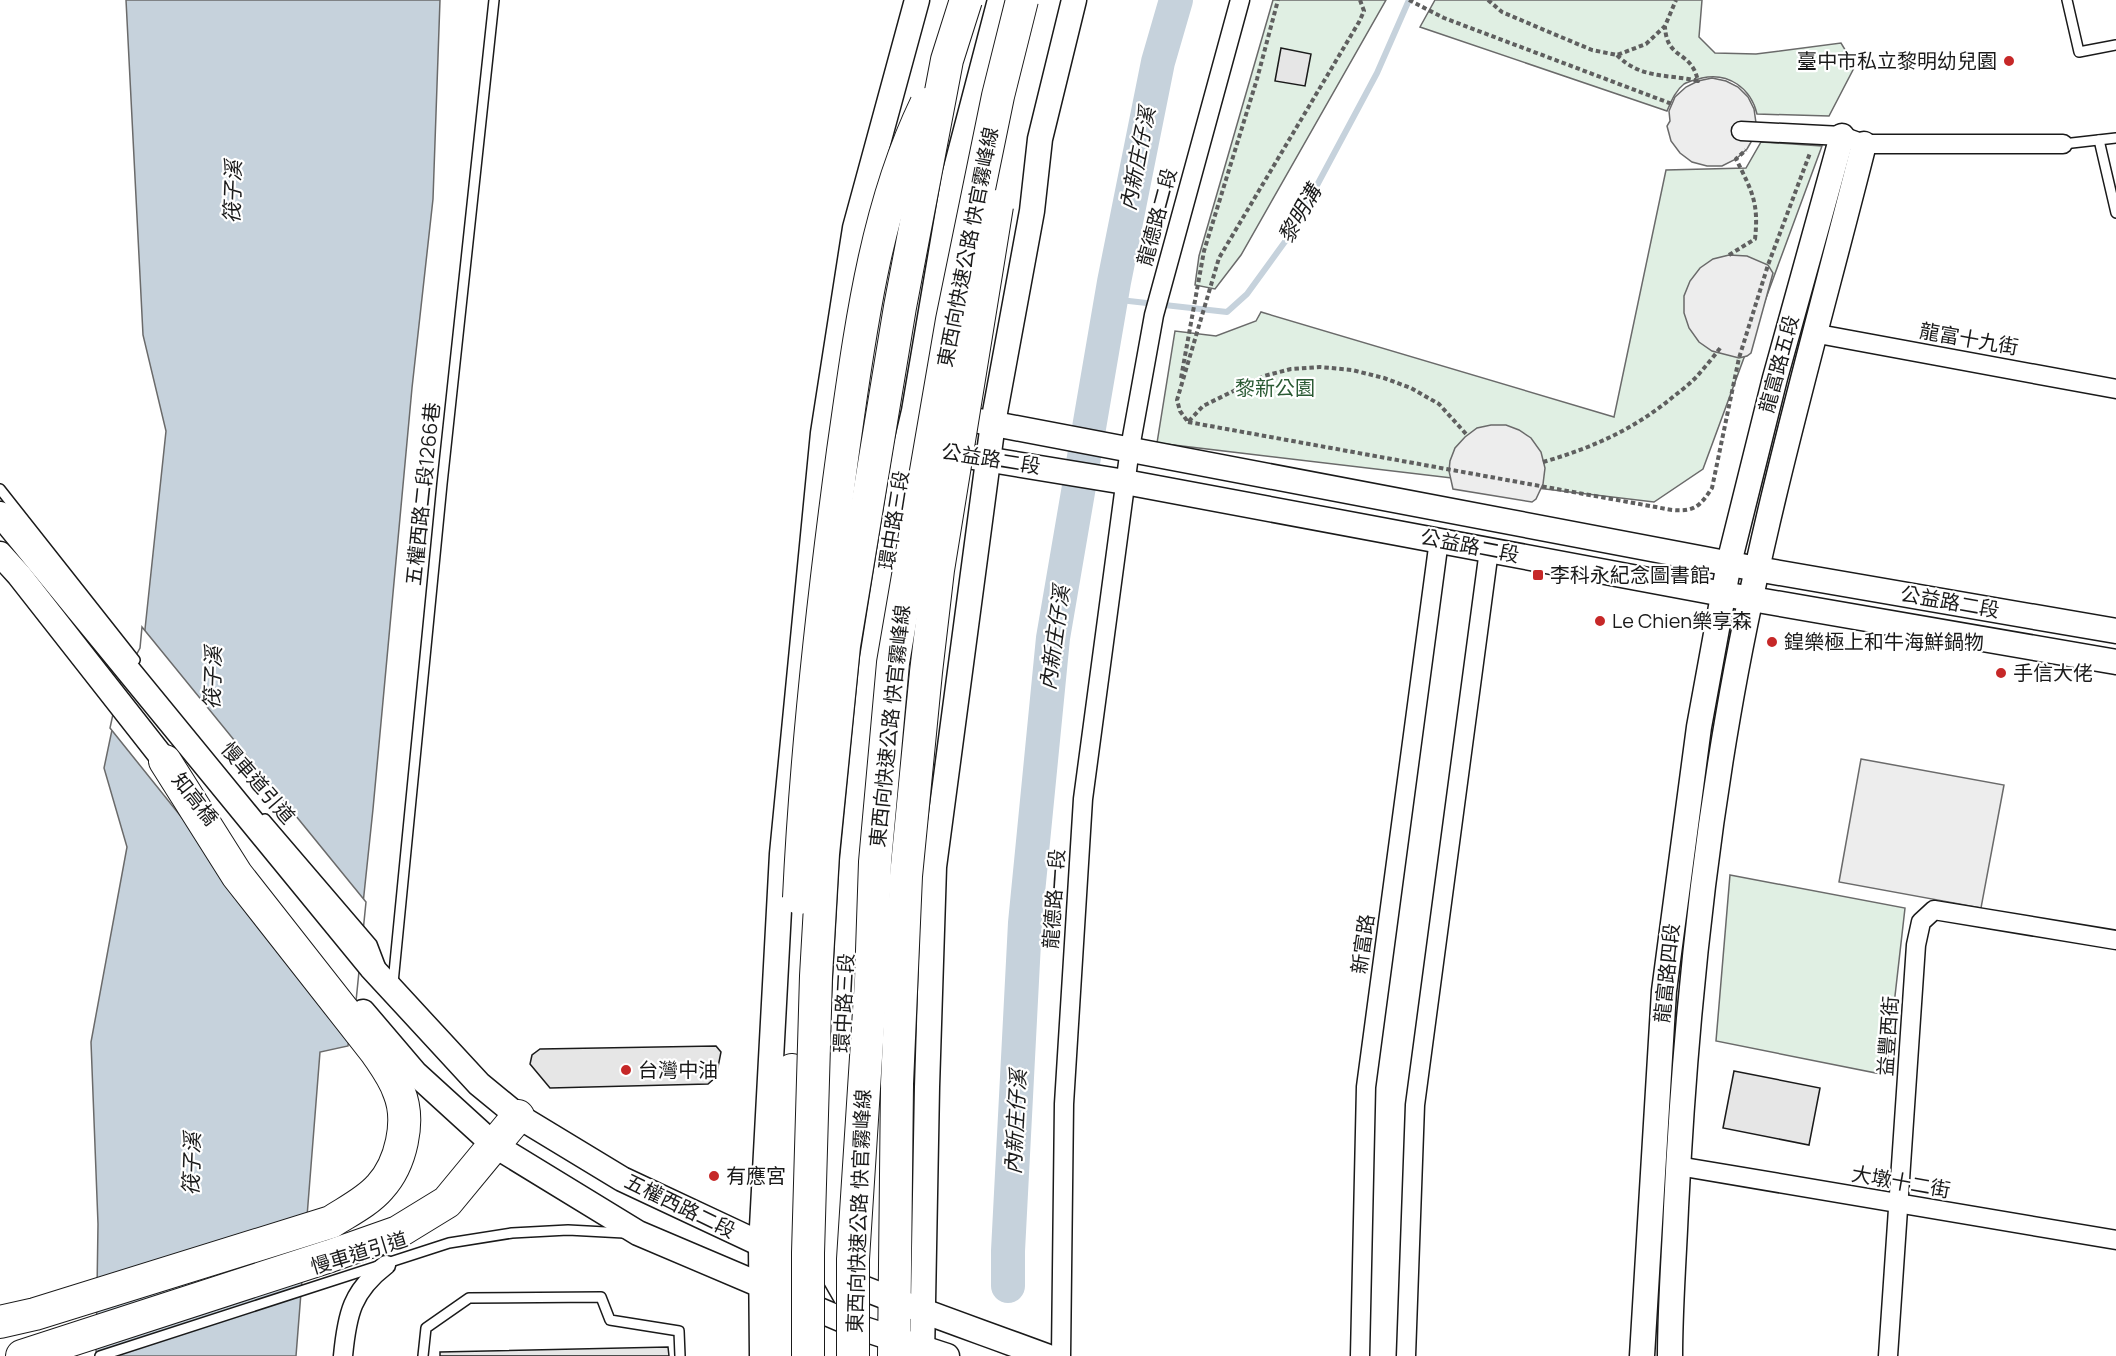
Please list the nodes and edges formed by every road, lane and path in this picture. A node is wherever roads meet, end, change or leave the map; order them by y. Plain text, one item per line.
1 (494, 0) edge
2 (966, 0) edge
3 (987, 0) edge
4 (1000, 0) edge
5 (1022, 0) edge
6 (1074, 0) edge
7 (1240, 0) edge
8 (1278, 0) edge
9 (1360, 0) edge
10 (1409, 0) edge
11 (1488, 0) edge
12 (1676, 0) edge
13 (2067, 0) edge
14 (914, 2) edge
15 (1665, 26) junction
16 (2116, 45) edge
17 (1617, 55) junction
18 (947, 60) junction
19 (998, 96) junction
20 (1672, 104) dead end
21 (1741, 131) dead end
22 (1842, 136) junction
23 (2116, 138) edge
24 (2099, 140) junction
25 (1864, 144) junction
26 (2063, 144) joint
27 (1747, 149) dead end
28 (1800, 152) dead end
29 (2116, 213) edge
30 (1729, 255) dead end
31 (1813, 333) junction
32 (1721, 347) dead end
33 (2116, 389) edge
34 (828, 399) junction
35 (1177, 400) junction
36 (907, 410) junction
37 (1188, 423) junction
38 (1004, 425) junction
39 (823, 433) junction
40 (1467, 435) dead end
41 (900, 444) junction
42 (1130, 448) junction
43 (999, 461) junction
44 (1543, 462) dead end
45 (1125, 482) junction
46 (0, 489) edge
47 (0, 514) edge
48 (1439, 540) junction
49 (1489, 550) junction
50 (0, 554) edge
51 (43, 555) junction
52 (1730, 563) junction
53 (1757, 569) junction
54 (1723, 594) junction
55 (1751, 598) junction
56 (2116, 631) edge
57 (2116, 662) edge
58 (142, 669) dead end
59 (189, 728) dead end
60 (165, 760) joint
61 (224, 772) dead end
62 (256, 808) dead end
63 (2116, 940) edge
64 (372, 955) junction
65 (392, 992) junction
66 (374, 1037) junction
67 (518, 1116) junction
68 (494, 1145) junction
69 (1678, 1166) junction
70 (1900, 1205) junction
71 (638, 1233) junction
72 (2116, 1240) edge
73 (773, 1251) junction
74 (386, 1264) junction
75 (827, 1274) junction
76 (773, 1291) junction
77 (909, 1305) junction
78 (820, 1310) junction
79 (0, 1322) edge
80 (859, 1342) edge
81 (908, 1349) edge
82 (22, 1356) edge
83 (100, 1356) edge
84 (343, 1356) edge
85 (423, 1356) edge
86 (680, 1356) edge
87 (762, 1356) edge
88 (784, 1356) edge
89 (808, 1356) edge
90 (820, 1356) edge
91 (864, 1356) edge
92 (947, 1356) edge
93 (1046, 1356) edge
94 (1061, 1356) edge
95 (1360, 1356) edge
96 (1406, 1356) edge
97 (1642, 1356) edge
98 (1670, 1356) edge
99 (1888, 1356) edge

1 - 65 lane, 五權西路二段1266巷
2 - 18 highway, bridge
3 - 36 street, 環中路三段
4 - 36 street, 環中路三段
5 - 19 highway, 東西向快速公路 快官霧峰線, bridge
6 - 38 street
7 - 42 street, 龍德路二段
8 - 35 path
9 - 35 path
10 - 20 path
11 - 17 path
12 - 15 path
13 - 16 lane
14 - 34 street
15 - 17 path
15 - 17 path
18 - 73 highway, bridge
18 - 89 highway, bridge
19 - 77 highway, bridge
19 - 80 highway, 東西向快速公路 快官霧峰線, bridge
21 - 22 street
22 - 25 street
22 - 52 street, 龍富路五段
23 - 24 lane
24 - 26 lane
24 - 29 lane
25 - 26 street
25 - 31 street, 龍富路五段
27 - 30 path
28 - 37 path
31 - 33 street, 龍富十九街
31 - 53 street, 龍富路五段
32 - 44 path
34 - 36 street, 公益路二段
34 - 39 street
35 - 37 path
36 - 38 street, 公益路二段
36 - 41 street, 環中路三段
37 - 40 path
38 - 42 street, 公益路二段
38 - 43 street
39 - 41 street, 公益路二段
39 - 73 street
41 - 43 street, 公益路二段
41 - 75 street, 環中路三段
42 - 45 street, 龍德路一段
42 - 52 street, 公益路二段
43 - 45 street, 公益路二段
43 - 77 street
45 - 48 street, 公益路二段
45 - 94 street, 龍德路一段
46 - 51 lane
47 - 51 street
48 - 49 street, 公益路二段
48 - 95 street, 新富路
49 - 54 street, 公益路二段
49 - 96 street
50 - 60 street, 知高橋
51 - 58 lane
51 - 64 street, 知高橋
52 - 53 street, 公益路二段
52 - 54 street, 龍富路五段
53 - 55 street, 龍富路五段
53 - 56 street, 公益路二段
54 - 55 street, 公益路二段
54 - 97 street, 龍富路四段
55 - 57 street, 公益路二段
55 - 69 street, 龍富路四段
59 - 61 lane, 慢車道引道
60 - 66 highway
62 - 64 lane, 慢車道引道
63 - 70 street, 益豐西街
64 - 65 street, 五權西路二段
65 - 67 street, 五權西路二段
66 - 68 street, 五權西路二段
66 - 79 highway
67 - 68 highway
67 - 73 street, 五權西路二段
68 - 71 street, 五權西路二段
68 - 82 highway
69 - 70 street, 大墩十二街
69 - 98 street, 龍富路四段
70 - 72 street, 大墩十二街
70 - 99 street, 益豐西街
71 - 74 lane, 慢車道引道
71 - 76 street, 五權西路二段
73 - 75 street, 五權西路二段
73 - 76 highway
74 - 83 lane, 慢車道引道
74 - 84 street
75 - 77 street, 五權西路二段
75 - 78 street, 環中路三段
75 - 80 street
76 - 78 street, 五權西路二段
76 - 87 street
76 - 88 highway
77 - 81 highway
77 - 93 street, 五權西路二段
78 - 80 street, 五權西路二段
78 - 90 street, 環中路三段
80 - 81 street, 五權西路二段
80 - 91 street
81 - 92 street, 五權西路二段
85 - 86 lane

